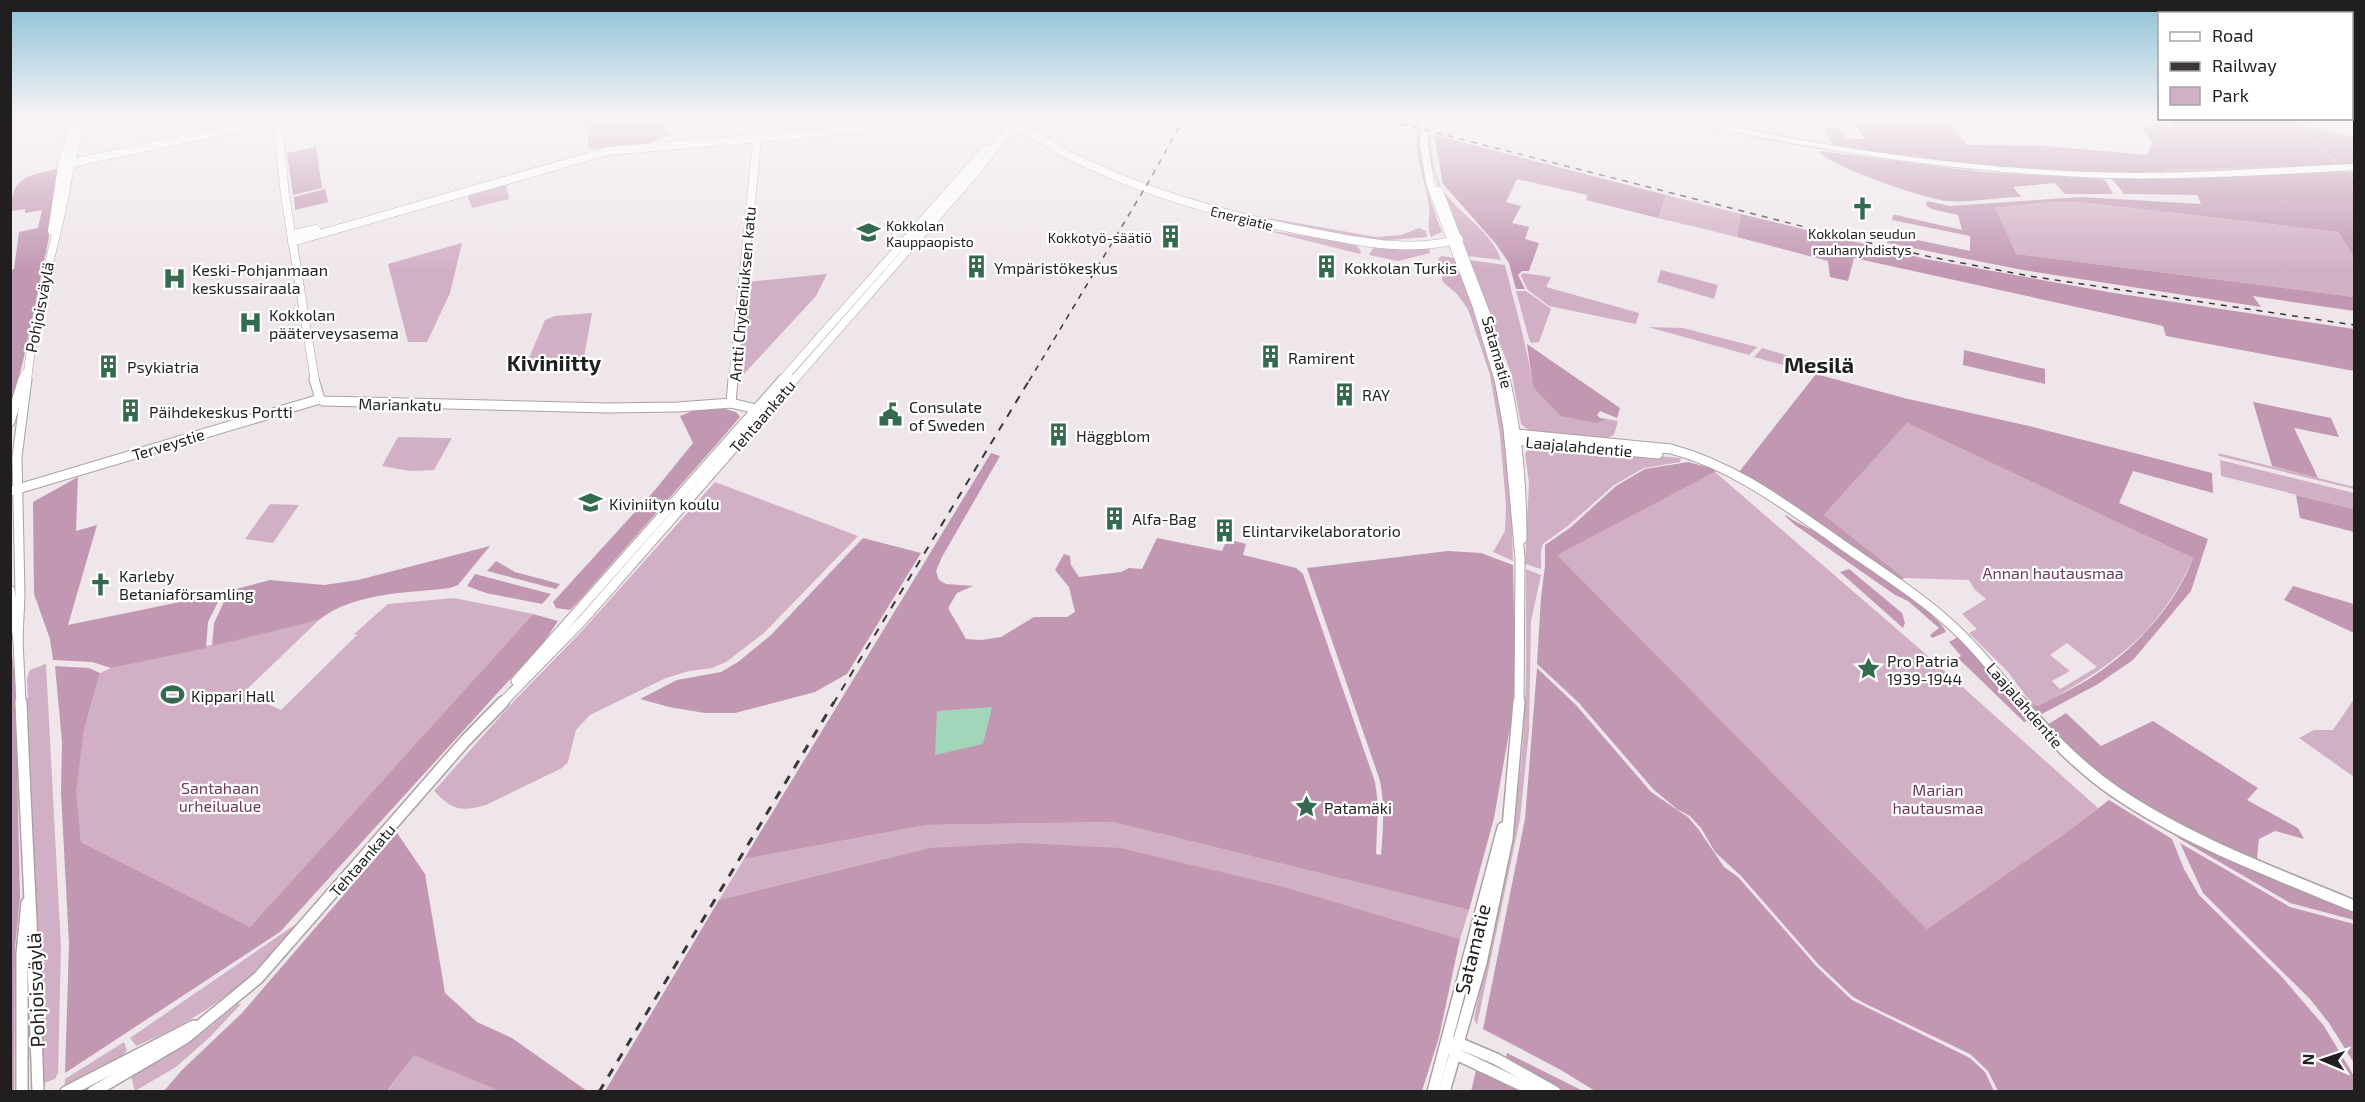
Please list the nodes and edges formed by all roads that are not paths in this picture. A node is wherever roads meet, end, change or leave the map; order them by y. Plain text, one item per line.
1 (61, 169) edge
2 (70, 169) edge
3 (285, 169) edge
4 (539, 169) edge
5 (754, 169) edge
6 (978, 169) edge
7 (1098, 169) edge
8 (1427, 169) edge
9 (2024, 169) edge
10 (2298, 169) edge
11 (292, 238) junction
12 (1454, 240) junction
13 (51, 249) junction
14 (28, 366) junction
15 (320, 399) junction
16 (730, 403) junction
17 (761, 411) junction
18 (10, 422) edge
19 (1515, 438) junction
20 (14, 491) edge
21 (10, 590) edge
22 (18, 640) junction
23 (28, 889) junction
24 (2355, 906) edge
25 (209, 1018) junction
26 (1454, 1046) junction
27 (22, 1092) edge
28 (38, 1092) edge
29 (66, 1092) edge
30 (93, 1092) edge
31 (1433, 1092) edge
32 (1444, 1092) edge
33 (1536, 1092) edge
34 (1554, 1092) edge

1 - 13 main road, Pohjoisväylä
2 - 13 main road, Pohjoisväylä
3 - 11 main road
4 - 11 main road
5 - 16 main road, Antti Chydeniuksen katu
6 - 17 main road, Tehtaankatu
7 - 12 main road, Energiatie
8 - 12 main road, Satamatie
9 - 10 highway
11 - 15 main road
12 - 19 main road, Satamatie
13 - 14 main road, Pohjoisväylä
14 - 18 main road, Pohjoisväylä
14 - 20 main road, Pohjoisväylä
15 - 16 main road, Mariankatu
15 - 20 main road, Terveystie
16 - 17 main road, Mariankatu
17 - 25 main road, Tehtaankatu
19 - 24 main road, Laajalahdentie
19 - 26 main road, Satamatie
20 - 22 main road, Pohjoisväylä
21 - 22 main road, Pohjoisväylä
22 - 23 main road, Pohjoisväylä
23 - 27 main road, Pohjoisväylä
23 - 28 main road, Pohjoisväylä
25 - 29 main road, Tehtaankatu
25 - 30 main road, Tehtaankatu
26 - 31 main road, Satamatie
26 - 32 main road, Satamatie
26 - 33 main road
26 - 34 main road

